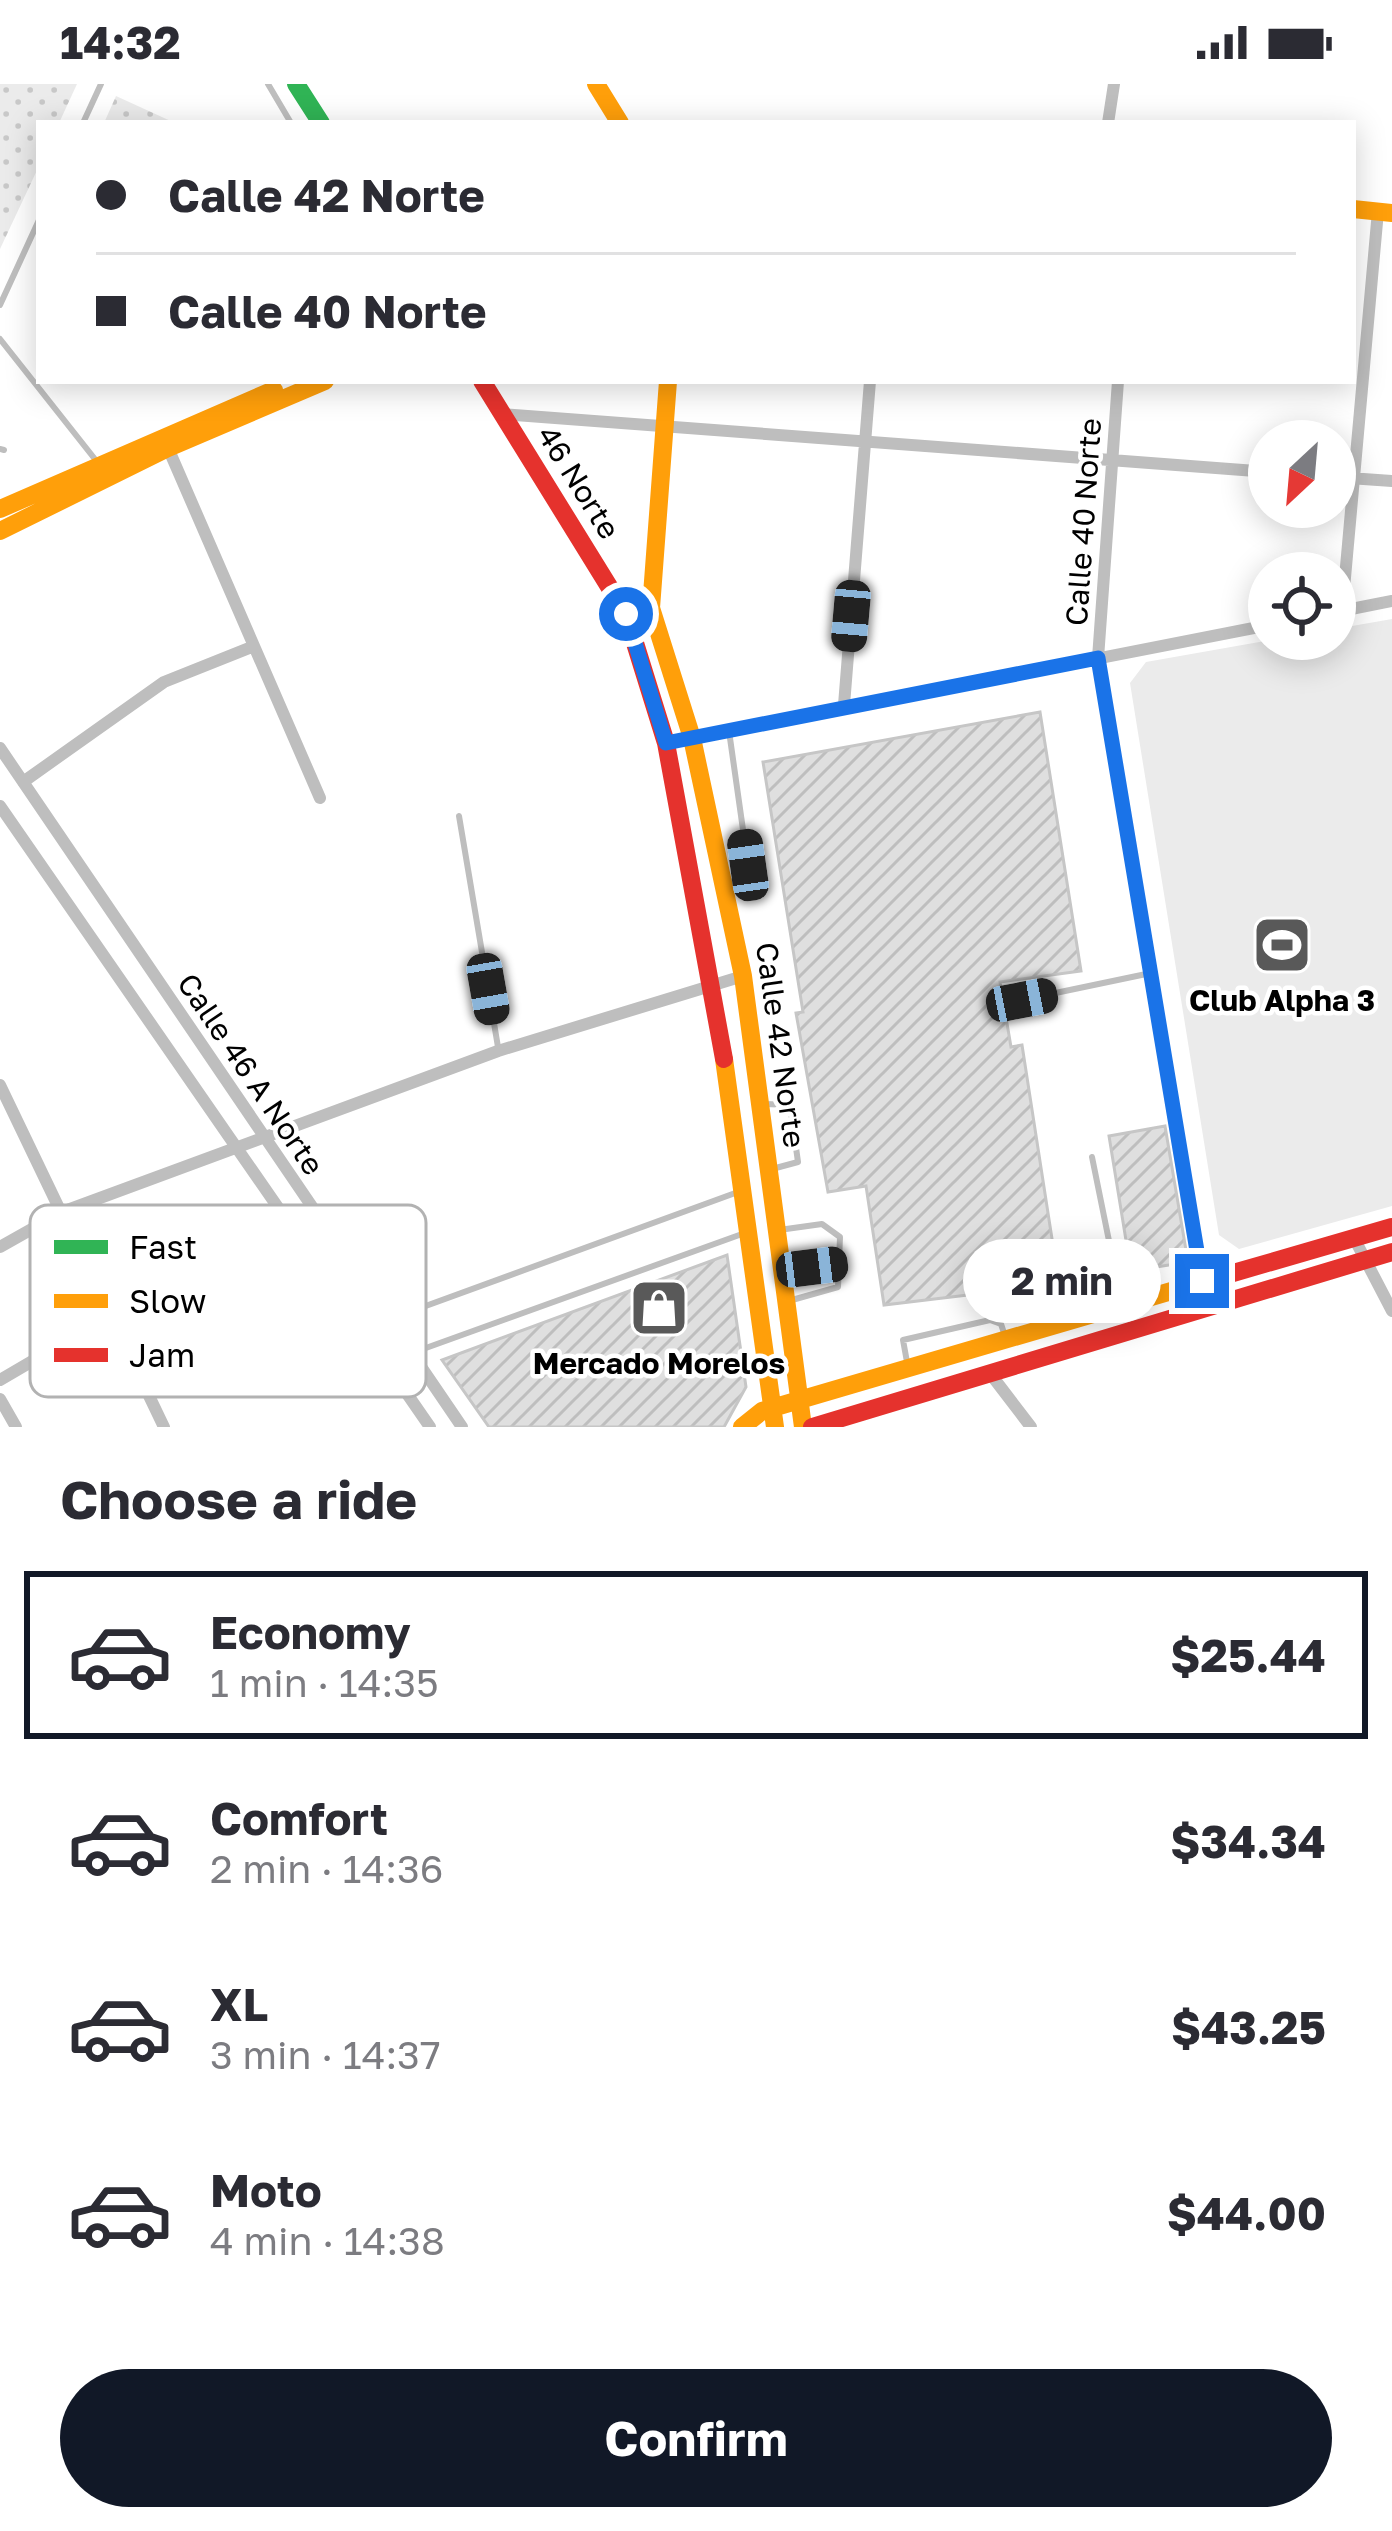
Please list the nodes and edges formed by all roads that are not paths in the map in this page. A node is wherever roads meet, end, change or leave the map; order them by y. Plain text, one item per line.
1 (101, 84) edge
2 (268, 84) edge
3 (296, 84) edge
4 (596, 84) edge
5 (1114, 84) edge
6 (84, 120) edge
7 (289, 120) edge
8 (319, 120) edge
9 (618, 120) edge
10 (1108, 120) edge
11 (1385, 212) edge
12 (36, 227) edge
13 (0, 305) edge
14 (0, 339) edge
15 (289, 384) edge
16 (317, 384) edge
17 (484, 384) edge
18 (668, 384) edge
19 (870, 384) edge
20 (1118, 384) edge
21 (502, 414) junction
22 (665, 424) junction
23 (866, 440) junction
24 (165, 442) junction
25 (1111, 459) junction
26 (1356, 461) edge
27 (98, 463) junction
28 (1248, 470) edge
29 (1356, 478) edge
30 (1392, 481) edge
31 (0, 509) edge
32 (0, 532) edge
33 (1392, 601) edge
34 (651, 608) junction
35 (1356, 608) edge
36 (626, 614) junction
37 (1248, 629) edge
38 (254, 646) junction
39 (1098, 658) junction
40 (844, 705) junction
41 (729, 731) junction
42 (692, 738) junction
43 (666, 743) junction
44 (0, 748) edge
45 (23, 782) junction
46 (320, 798) dead end
47 (0, 806) edge
48 (459, 816) dead end
49 (724, 884) junction
50 (1150, 973) junction
51 (743, 976) junction
52 (713, 982) junction
53 (1022, 1000) dead end
54 (498, 1051) junction
55 (0, 1085) edge
56 (760, 1105) junction
57 (6, 1111) edge
58 (266, 1137) junction
59 (238, 1147) junction
60 (1093, 1157) dead end
61 (768, 1169) junction
62 (741, 1190) junction
63 (58, 1205) edge
64 (81, 1205) edge
65 (278, 1205) edge
66 (312, 1205) edge
67 (1392, 1227) edge
68 (30, 1230) edge
69 (776, 1231) junction
70 (747, 1232) junction
71 (1354, 1238) junction
72 (0, 1247) edge
73 (1392, 1252) edge
74 (1365, 1259) junction
75 (842, 1263) junction
76 (781, 1270) junction
77 (1202, 1281) junction
78 (785, 1301) junction
79 (1122, 1303) junction
80 (426, 1305) edge
81 (1207, 1306) junction
82 (1392, 1311) edge
83 (426, 1348) edge
84 (30, 1362) edge
85 (989, 1372) junction
86 (426, 1374) edge
87 (0, 1380) edge
88 (150, 1397) edge
89 (409, 1397) edge
90 (0, 1399) edge
91 (798, 1400) junction
92 (773, 1418) edge
93 (16, 1427) edge
94 (164, 1427) edge
95 (430, 1427) edge
96 (462, 1427) edge
97 (742, 1427) edge
98 (807, 1427) edge
99 (1031, 1427) edge

1 - 6 lane
2 - 7 lane
3 - 8 main road
4 - 9 main road
5 - 10 street
11 - 26 street
12 - 13 lane
14 - 27 lane
15 - 24 main road
16 - 24 main road
17 - 21 main road, 46 Norte
18 - 22 main road
19 - 23 street
20 - 25 street, Calle 40 Norte
21 - 22 street
21 - 36 main road, 46 Norte
22 - 23 street
22 - 34 main road
23 - 25 street
23 - 40 street
24 - 27 main road
24 - 32 main road
24 - 38 street
25 - 28 street
25 - 39 street, Calle 40 Norte
27 - 31 main road
29 - 30 street
33 - 35 street
34 - 36 main road
34 - 42 main road, Calle 42 Norte
36 - 43 main road, Calle 42 Norte
37 - 39 street
38 - 45 street
38 - 46 street
39 - 40 street
39 - 50 street, Calle 40 Norte
40 - 41 street
41 - 42 street
41 - 49 lane
42 - 43 street
42 - 49 main road, Calle 42 Norte
43 - 52 main road, Calle 42 Norte
44 - 45 street, Calle 46 A Norte
45 - 58 street, Calle 46 A Norte
47 - 59 street, Calle 46 A Norte
48 - 54 lane
49 - 51 main road, Calle 42 Norte
50 - 53 lane
50 - 77 street, Calle 40 Norte
51 - 52 street
51 - 56 main road, Calle 42 Norte
52 - 54 street
52 - 62 main road, Calle 42 Norte
54 - 58 street
55 - 57 street
56 - 61 main road, Calle 42 Norte
56 - 61 lane
57 - 63 street
58 - 59 street
58 - 66 street, Calle 46 A Norte
59 - 64 street
59 - 65 street, Calle 46 A Norte
60 - 79 lane
61 - 69 main road, Calle 42 Norte
62 - 70 main road, Calle 42 Norte
62 - 80 lane
67 - 71 main road
68 - 72 street
69 - 75 lane
69 - 76 main road, Calle 42 Norte
70 - 83 lane
70 - 92 main road, Calle 42 Norte
71 - 74 street
71 - 77 main road
73 - 74 main road
74 - 81 main road
74 - 82 street
75 - 76 lane
75 - 78 lane
76 - 78 main road, Calle 42 Norte
77 - 79 main road
77 - 81 street, Calle 40 Norte
78 - 91 main road, Calle 42 Norte
79 - 91 main road
81 - 85 main road
84 - 87 street
85 - 98 main road
85 - 99 street
86 - 96 street, Calle 46 A Norte
88 - 94 street
89 - 95 street, Calle 46 A Norte
90 - 93 street
91 - 92 main road
91 - 98 main road, Calle 42 Norte
92 - 97 main road

